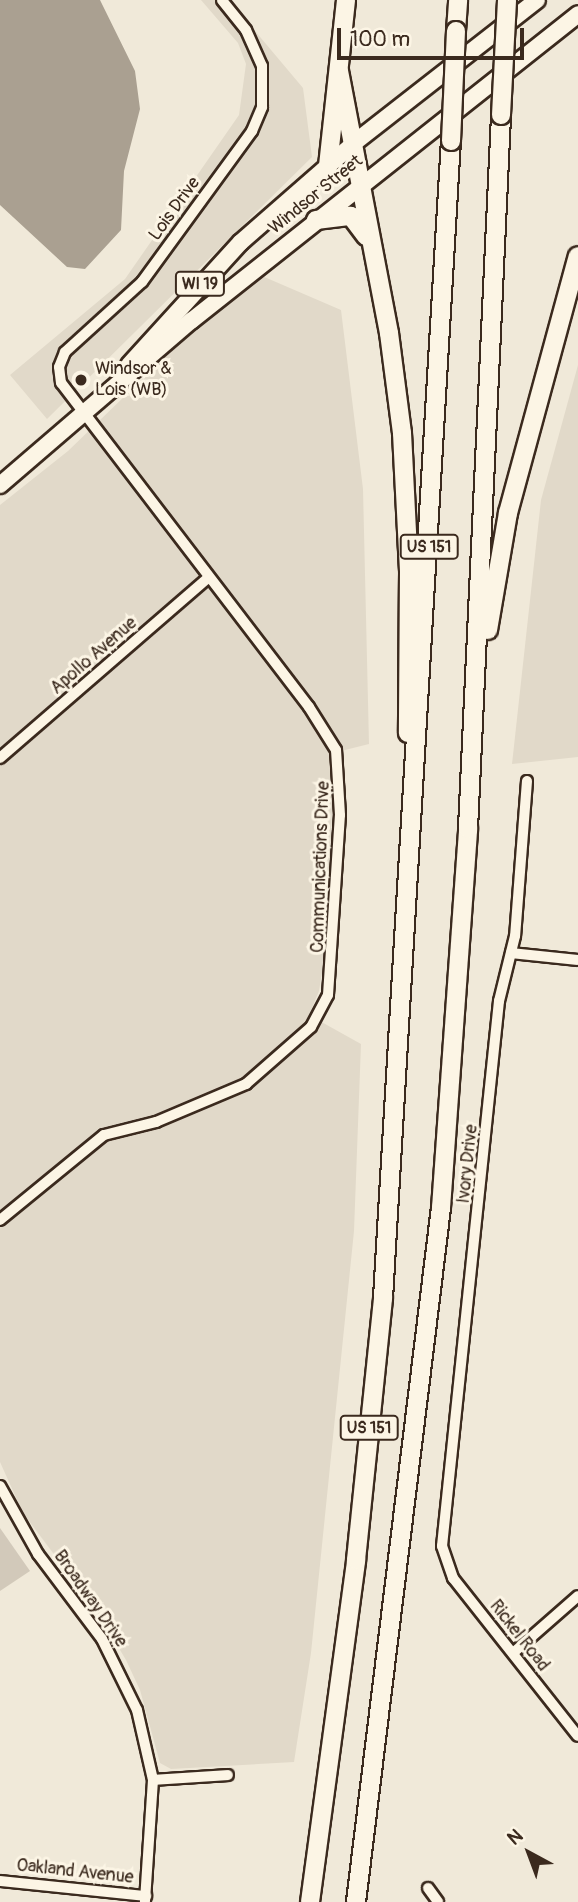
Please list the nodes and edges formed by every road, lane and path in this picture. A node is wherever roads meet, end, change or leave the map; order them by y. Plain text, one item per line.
1 (222, 0) edge
2 (346, 0) edge
3 (458, 0) edge
4 (506, 0) edge
5 (537, 0) edge
6 (578, 15) edge
7 (339, 71) junction
8 (354, 143) junction
9 (328, 166) junction
10 (359, 184) junction
11 (316, 220) junction
12 (370, 242) junction
13 (578, 256) edge
14 (85, 414) junction
15 (0, 485) edge
16 (208, 578) junction
17 (0, 758) edge
18 (470, 779) junction
19 (527, 781) dead end
20 (407, 953) junction
21 (511, 953) junction
22 (578, 960) edge
23 (0, 1220) edge
24 (0, 1486) edge
25 (443, 1552) joint
26 (578, 1596) edge
27 (513, 1653) junction
28 (578, 1736) edge
29 (228, 1775) dead end
30 (153, 1780) junction
31 (0, 1881) edge
32 (428, 1888) dead end
33 (145, 1899) edge
34 (310, 1902) edge
35 (356, 1902) edge
36 (438, 1902) edge

1 - 14 street, Lois Drive
2 - 7 highway
3 - 20 highway, US 151, bridge
4 - 18 highway, US 151, bridge
5 - 8 main road, Windsor Street / WI 19
6 - 10 main road, Windsor Street / WI 19
7 - 8 highway
7 - 9 highway
8 - 9 main road, Windsor Street / WI 19
8 - 10 highway
9 - 14 main road, Windsor Street / WI 19
10 - 11 main road, Windsor Street / WI 19
10 - 12 highway
11 - 12 highway
11 - 14 main road, Windsor Street / WI 19
12 - 20 highway
13 - 18 highway
14 - 15 main road, Windsor Street / WI 19
14 - 16 street, Communications Drive
16 - 17 street, Apollo Avenue
16 - 23 street, Communications Drive
18 - 35 highway, US 151
19 - 21 street, Ivory Drive
20 - 34 highway, US 151
21 - 22 street
21 - 25 street, Ivory Drive
24 - 30 street, Broadway Drive
25 - 27 street, Rickel Road
26 - 27 street
27 - 28 street, Rickel Road
29 - 30 street
30 - 33 street, Broadway Drive
31 - 33 street, Oakland Avenue
32 - 36 street

